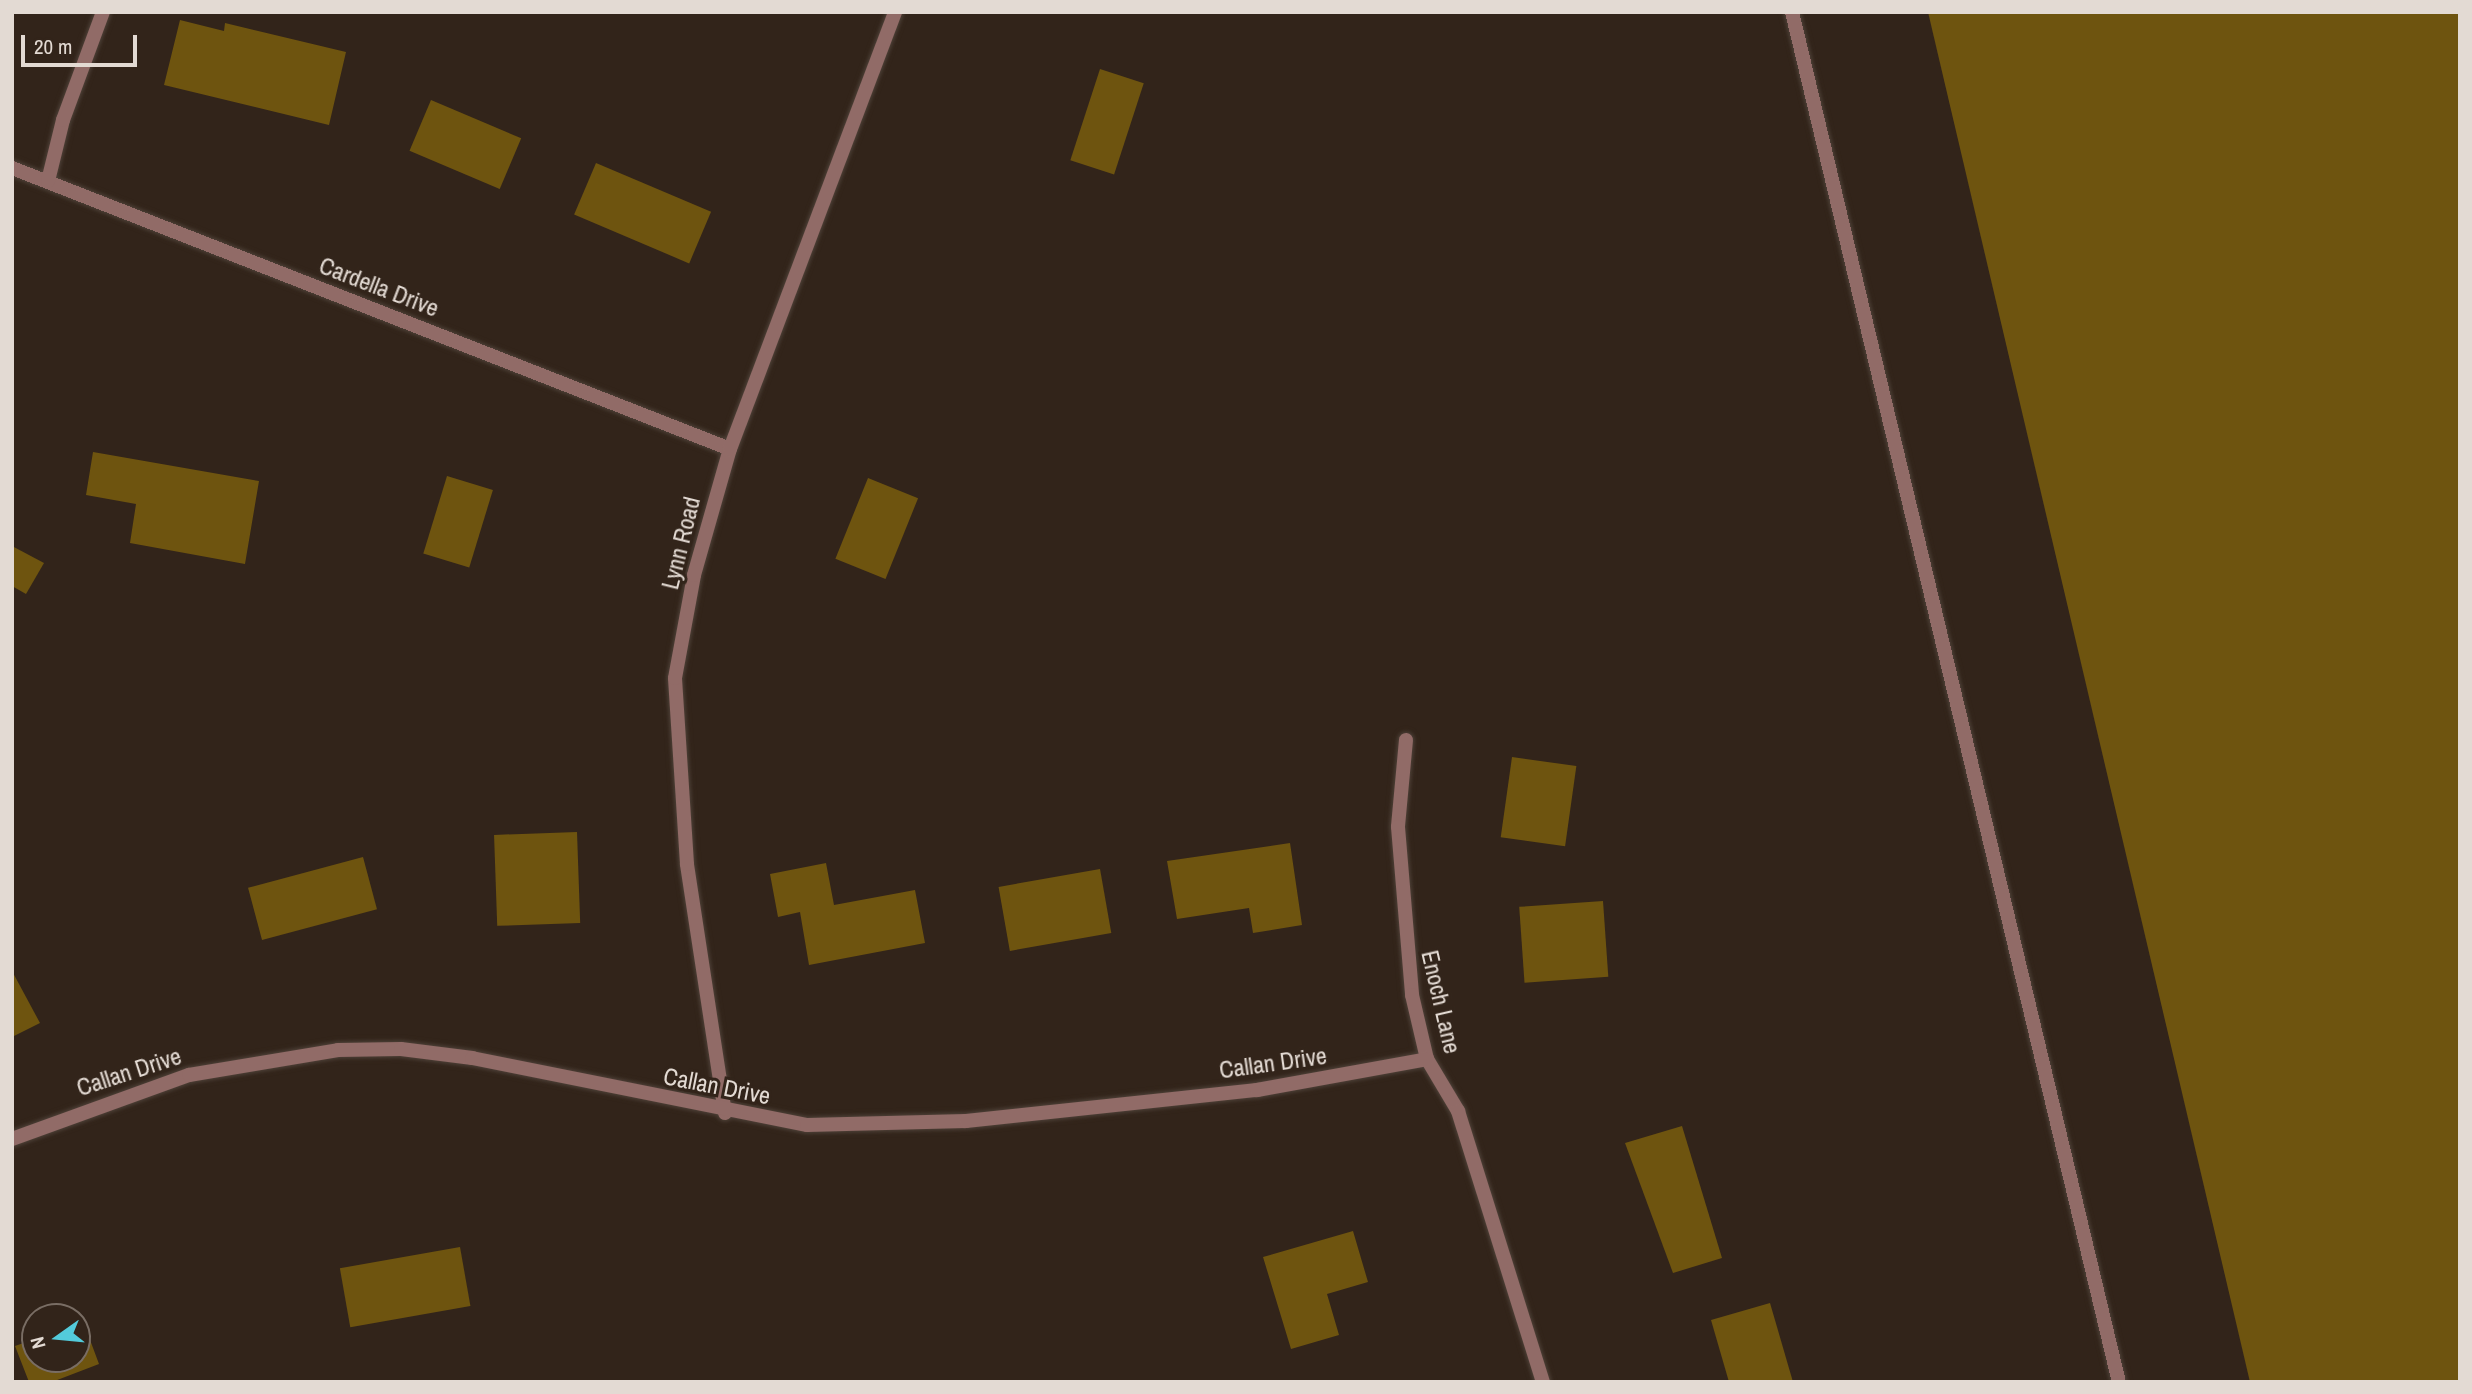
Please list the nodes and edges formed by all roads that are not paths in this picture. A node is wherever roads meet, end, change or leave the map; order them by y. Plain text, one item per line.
1 (103, 12) edge
2 (895, 12) edge
3 (1792, 12) edge
4 (12, 168) edge
5 (48, 181) junction
6 (730, 449) junction
7 (1406, 740) dead end
8 (1427, 1059) junction
9 (725, 1113) junction
10 (12, 1139) edge
11 (1544, 1382) edge
12 (2119, 1382) edge

1 - 5 street
2 - 6 street, Lynn Road
3 - 12 street
4 - 5 street, Cardella Drive
5 - 6 street, Cardella Drive
6 - 9 street, Lynn Road
7 - 8 street, Enoch Lane
8 - 9 street, Callan Drive
8 - 11 street, Enoch Lane
9 - 10 street, Callan Drive

